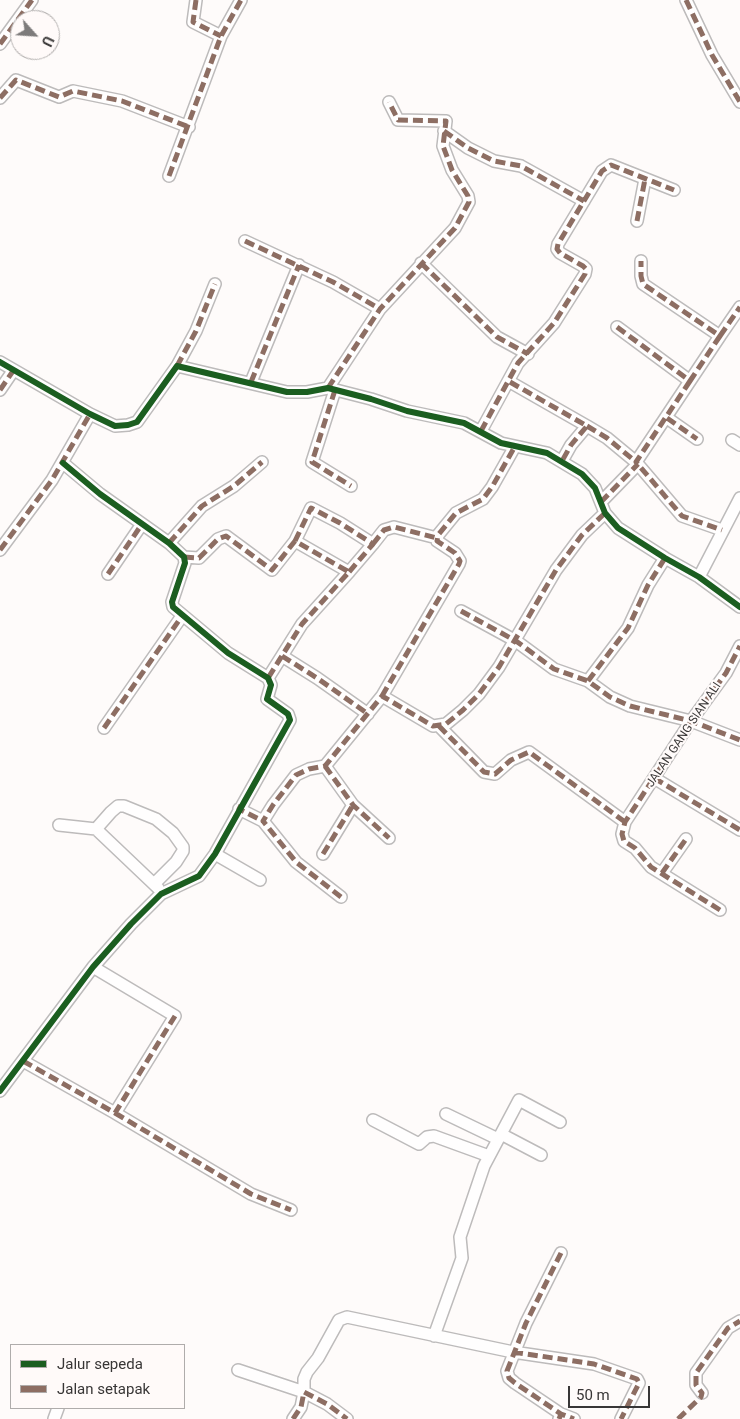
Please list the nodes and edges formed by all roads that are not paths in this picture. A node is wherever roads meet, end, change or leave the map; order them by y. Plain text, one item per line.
1 (32, 0) edge
2 (196, 0) edge
3 (241, 0) edge
4 (686, 0) edge
5 (221, 36) junction
6 (0, 44) edge
7 (0, 98) edge
8 (389, 102) dead end
9 (740, 102) edge
10 (189, 127) junction
11 (444, 131) junction
12 (169, 176) dead end
13 (645, 179) junction
14 (674, 190) dead end
15 (584, 201) junction
16 (637, 222) dead end
17 (245, 241) dead end
18 (641, 261) dead end
19 (421, 263) junction
20 (299, 265) junction
21 (215, 284) dead end
22 (740, 307) edge
23 (380, 309) junction
24 (617, 327) dead end
25 (720, 336) junction
26 (528, 354) junction
27 (0, 362) edge
28 (177, 366) junction
29 (13, 371) junction
30 (251, 382) junction
31 (510, 382) junction
32 (690, 382) junction
33 (332, 389) junction
34 (0, 390) edge
35 (90, 414) junction
36 (667, 418) junction
37 (587, 426) junction
38 (481, 431) junction
39 (698, 440) dead end
40 (514, 448) junction
41 (562, 461) junction
42 (262, 462) dead end
43 (64, 463) junction
44 (637, 463) junction
45 (351, 486) dead end
46 (740, 498) edge
47 (603, 507) junction
48 (142, 524) junction
49 (722, 530) junction
50 (437, 538) junction
51 (295, 541) junction
52 (170, 543) junction
53 (373, 544) junction
54 (0, 550) edge
55 (184, 557) junction
56 (664, 558) junction
57 (349, 572) junction
58 (108, 574) dead end
59 (700, 577) junction
60 (740, 607) edge
61 (461, 611) dead end
62 (182, 616) junction
63 (516, 641) junction
64 (740, 646) edge
65 (282, 656) junction
66 (268, 678) junction
67 (588, 681) junction
68 (382, 696) junction
69 (368, 714) junction
70 (691, 721) junction
71 (439, 726) junction
72 (104, 728) dead end
73 (740, 740) edge
74 (325, 766) junction
75 (654, 778) junction
76 (353, 805) junction
77 (239, 809) junction
78 (263, 821) junction
79 (625, 822) junction
80 (59, 825) dead end
81 (96, 829) junction
82 (740, 830) edge
83 (389, 838) dead end
84 (686, 839) dead end
85 (215, 854) junction
86 (323, 854) dead end
87 (662, 873) junction
88 (260, 880) dead end
89 (155, 883) junction
90 (161, 894) junction
91 (341, 897) dead end
92 (720, 910) dead end
93 (93, 967) junction
94 (23, 1061) junction
95 (0, 1091) edge
96 (115, 1113) junction
97 (446, 1114) dead end
98 (373, 1120) dead end
99 (560, 1122) dead end
100 (500, 1137) junction
101 (541, 1155) dead end
102 (489, 1156) junction
103 (291, 1210) dead end
104 (560, 1254) dead end
105 (740, 1321) edge
106 (434, 1336) junction
107 (513, 1352) junction
108 (238, 1370) dead end
109 (304, 1392) junction
110 (702, 1393) dead end
111 (560, 1416) edge
112 (293, 1419) edge
113 (347, 1419) edge
114 (574, 1419) edge
115 (621, 1419) edge

1 - 6 street
2 - 5 street
3 - 5 street
4 - 9 street
5 - 10 street
7 - 10 street
8 - 11 street
10 - 12 street
11 - 15 street
11 - 19 street
13 - 14 street
13 - 15 street
13 - 16 street
15 - 26 street
17 - 20 street
18 - 25 street
19 - 23 street
19 - 26 street
20 - 23 street
20 - 30 street
21 - 28 street
22 - 25 street
23 - 33 street
24 - 32 street
25 - 32 street
26 - 31 street
27 - 29 street
28 - 30 street
28 - 35 street
29 - 34 street
29 - 35 street
30 - 33 street
31 - 37 street
31 - 38 street
32 - 36 street
33 - 38 street
33 - 45 street
35 - 43 street
36 - 39 street
36 - 44 street
37 - 41 street
37 - 44 street
38 - 40 street
40 - 41 street
40 - 50 street
41 - 47 street
42 - 52 street
43 - 48 street
43 - 54 street
44 - 47 street
44 - 49 street
46 - 49 street
47 - 56 street
47 - 63 street
48 - 52 street
48 - 58 street
49 - 59 street
50 - 53 street
50 - 68 street
51 - 53 street
51 - 55 street
51 - 57 street
52 - 55 street
53 - 57 street
55 - 62 street
56 - 59 street
56 - 67 street
57 - 65 street
59 - 60 street
61 - 63 street
62 - 66 street
62 - 72 street
63 - 67 street
63 - 71 street
64 - 70 street, JALAN GANG SIAN ALI
65 - 66 street
65 - 69 street
66 - 77 street
67 - 70 street
68 - 69 street
68 - 71 street
69 - 74 street
70 - 73 street
70 - 75 street, JALAN GANG SIAN ALI
71 - 79 street
74 - 76 street
74 - 78 street
75 - 79 street, JALAN GANG SIAN ALI
75 - 82 street
76 - 83 street
76 - 86 street
77 - 78 street
77 - 85 street
78 - 91 street
79 - 87 street
80 - 81 street
81 - 89 street
81 - 89 street
84 - 87 street
85 - 88 street
85 - 90 street
87 - 92 street
89 - 90 street
90 - 93 street
93 - 94 street
93 - 96 street
94 - 95 street
94 - 96 street
96 - 103 street
97 - 100 street
98 - 102 street
99 - 100 street
100 - 101 street
100 - 102 street
102 - 106 street
104 - 107 street
105 - 110 street
106 - 107 street
106 - 109 street
107 - 111 street
107 - 115 street
108 - 109 street
109 - 112 street
109 - 113 street
111 - 114 street

